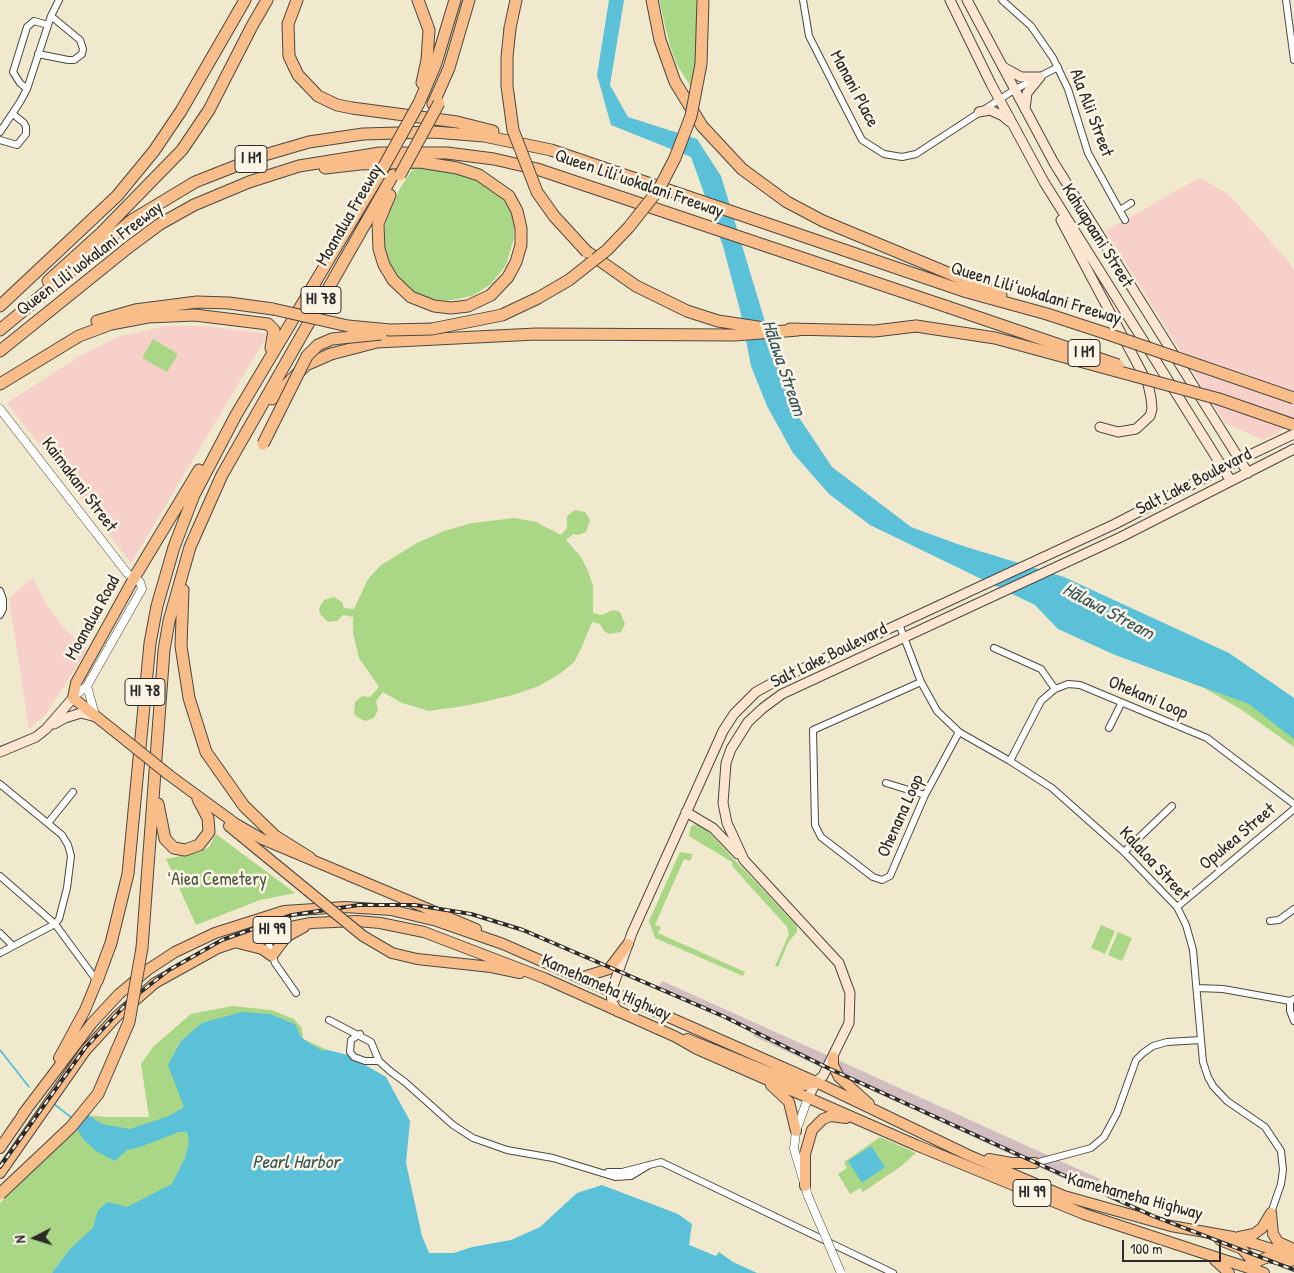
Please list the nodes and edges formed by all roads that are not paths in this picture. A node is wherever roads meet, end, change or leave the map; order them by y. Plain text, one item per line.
1 (59, 0) edge
2 (245, 0) edge
3 (268, 0) edge
4 (297, 0) edge
5 (418, 0) edge
6 (455, 0) edge
7 (469, 0) edge
8 (516, 0) edge
9 (652, 0) edge
10 (703, 0) edge
11 (803, 0) edge
12 (950, 0) edge
13 (967, 0) edge
14 (1002, 0) edge
15 (1286, 0) edge
16 (51, 16) junction
17 (48, 25) junction
18 (38, 54) junction
19 (1294, 60) edge
20 (1001, 66) junction
21 (1058, 67) junction
22 (1040, 76) junction
23 (27, 89) junction
24 (1014, 90) junction
25 (999, 100) junction
26 (416, 104) junction
27 (1025, 109) junction
28 (979, 112) junction
29 (13, 114) junction
30 (1011, 123) junction
31 (0, 132) edge
32 (0, 140) edge
33 (551, 150) junction
34 (397, 175) junction
35 (249, 182) junction
36 (1044, 182) junction
37 (1131, 203) dead end
38 (1120, 210) junction
39 (1125, 220) dead end
40 (0, 306) edge
41 (1047, 314) junction
42 (0, 330) edge
43 (432, 330) junction
44 (772, 331) junction
45 (0, 351) edge
46 (268, 359) junction
47 (0, 383) edge
48 (1294, 398) edge
49 (1220, 399) junction
50 (0, 408) edge
51 (236, 415) junction
52 (1294, 425) edge
53 (250, 426) junction
54 (1100, 427) dead end
55 (1294, 434) edge
56 (263, 444) dead end
57 (1294, 449) edge
58 (1239, 460) junction
59 (1223, 468) junction
60 (1248, 473) junction
61 (1231, 481) junction
62 (190, 547) junction
63 (134, 578) junction
64 (0, 591) edge
65 (0, 614) edge
66 (899, 624) junction
67 (902, 638) junction
68 (994, 648) dead end
69 (921, 682) junction
70 (87, 686) junction
71 (1055, 689) junction
72 (73, 698) junction
73 (1121, 704) junction
74 (96, 717) junction
75 (1109, 728) dead end
76 (46, 730) junction
77 (958, 732) junction
78 (0, 752) edge
79 (1010, 761) junction
80 (155, 776) junction
81 (169, 776) junction
82 (886, 783) dead end
83 (0, 784) edge
84 (73, 792) dead end
85 (925, 796) junction
86 (198, 799) junction
87 (1294, 804) edge
88 (1172, 806) dead end
89 (1294, 809) edge
90 (686, 812) junction
91 (48, 823) junction
92 (1124, 852) junction
93 (310, 858) junction
94 (744, 860) junction
95 (0, 876) edge
96 (1178, 908) junction
97 (1294, 909) edge
98 (284, 911) junction
99 (1270, 921) dead end
100 (311, 923) junction
101 (55, 924) junction
102 (265, 932) junction
103 (0, 933) edge
104 (234, 942) junction
105 (504, 944) junction
106 (628, 944) junction
107 (14, 946) junction
108 (0, 953) edge
109 (272, 956) junction
110 (544, 978) junction
111 (580, 978) junction
112 (97, 981) junction
113 (1198, 988) junction
114 (611, 992) junction
115 (296, 993) dead end
116 (1292, 1000) edge
117 (618, 1012) junction
118 (329, 1020) dead end
119 (1294, 1021) edge
120 (360, 1034) junction
121 (676, 1037) junction
122 (1201, 1040) junction
123 (833, 1057) junction
124 (379, 1061) junction
125 (758, 1076) junction
126 (816, 1082) junction
127 (44, 1086) junction
128 (808, 1098) junction
129 (877, 1111) junction
130 (856, 1118) junction
131 (796, 1131) junction
132 (0, 1148) edge
133 (968, 1155) junction
134 (1035, 1163) joint
135 (0, 1173) edge
136 (807, 1191) junction
137 (0, 1194) edge
138 (1271, 1213) junction
139 (1198, 1231) junction
140 (1232, 1237) junction
141 (1294, 1250) edge
142 (1294, 1256) edge
143 (1213, 1258) junction
144 (1294, 1261) edge
145 (1252, 1272) edge
146 (841, 1273) edge
147 (893, 1273) edge
148 (1229, 1273) edge
149 (1264, 1273) edge

1 - 16 street
2 - 40 highway
3 - 42 highway
4 - 33 highway
5 - 26 highway
6 - 26 highway
7 - 34 highway, bridge
8 - 44 highway, bridge
9 - 41 highway
10 - 43 highway, bridge
11 - 28 street, Manani Place
12 - 25 main road, Kahuapaani Street
13 - 20 main road, Kahuapaani Street
14 - 21 street, Ala Alii Street
15 - 19 street
16 - 17 street
16 - 18 street
17 - 18 street
17 - 23 street
18 - 23 street
20 - 22 main road
20 - 24 main road, Kahuapaani Street
21 - 22 street, Manani Place
21 - 38 street, Ala Alii Street
22 - 24 street, Manani Place
22 - 27 main road
23 - 29 street
24 - 25 street, Manani Place
24 - 27 main road, Kahuapaani Street
25 - 28 street, Manani Place
25 - 30 main road, Kahuapaani Street
26 - 46 highway, Moanalua Freeway / HI 78
27 - 58 main road, Kahuapaani Street
28 - 30 main road
29 - 31 street
29 - 32 street
30 - 36 main road, Kahuapaani Street
33 - 41 highway, Queen Liliʻuokalani Freeway / I H1
33 - 42 highway, Queen Liliʻuokalani Freeway / I H1
34 - 35 highway
34 - 53 highway, Moanalua Freeway / HI 78
35 - 45 highway, Queen Liliʻuokalani Freeway / I H1
35 - 49 highway, Queen Liliʻuokalani Freeway / I H1, bridge
36 - 54 main road
36 - 59 main road, Kahuapaani Street
37 - 38 street
38 - 39 street, Ala Alii Street
41 - 48 highway, Queen Liliʻuokalani Freeway / I H1, bridge
43 - 47 highway, bridge
43 - 56 highway, bridge
44 - 49 highway, bridge
44 - 53 highway
46 - 47 highway
46 - 51 highway, Moanalua Freeway / HI 78
49 - 52 highway, Queen Liliʻuokalani Freeway / I H1
50 - 63 street, Kaimakani Street
51 - 63 highway
51 - 112 highway, HI 78
53 - 62 highway, Moanalua Freeway / HI 78
55 - 58 main road, Salt Lake Boulevard
57 - 60 main road, Salt Lake Boulevard
58 - 59 main road, Salt Lake Boulevard
58 - 60 main road, Kahuapaani Street
59 - 61 main road, Kahuapaani Street
59 - 66 main road, Salt Lake Boulevard
60 - 61 main road, Salt Lake Boulevard
61 - 67 main road, Salt Lake Boulevard
62 - 80 highway, HI 78
62 - 93 highway
63 - 70 street, Moanalua Road
63 - 72 main road, Moanalua Road
64 - 65 street
66 - 67 street, Kalaloa Street
66 - 90 main road, Salt Lake Boulevard
67 - 69 street, Kalaloa Street
67 - 94 main road, Salt Lake Boulevard
68 - 71 street
69 - 77 street, Kalaloa Street
69 - 85 street, Ohenana Loop
70 - 72 street, Moanalua Road
70 - 74 street
71 - 73 street, Ohekani Loop
71 - 79 street
72 - 74 main road
72 - 76 main road, Moanalua Road
73 - 75 street
73 - 87 street, Ohekani Loop
74 - 76 main road
74 - 81 main road, bridge
76 - 78 main road, Moanalua Road
77 - 79 street, Kalaloa Street
77 - 85 street, Ohenana Loop
79 - 92 street, Kalaloa Street
80 - 86 highway
80 - 137 highway, HI 78, bridge
81 - 86 main road
81 - 93 main road
82 - 85 street
83 - 91 street
84 - 91 street
86 - 110 main road, bridge
88 - 92 street
89 - 96 street, Opukea Street
90 - 94 main road
90 - 106 main road, Salt Lake Boulevard
91 - 101 street
92 - 96 street, Kalaloa Street
93 - 105 main road
94 - 123 main road, Salt Lake Boulevard
95 - 101 street
96 - 113 street, Kalaloa Street
97 - 99 street
98 - 102 main road
98 - 105 main road, Kamehameha Highway / HI 99
98 - 127 main road, Kamehameha Highway / HI 99
100 - 102 main road, Kamehameha Highway / HI 99
100 - 109 main road
100 - 110 main road, Kamehameha Highway / HI 99
101 - 107 street
101 - 112 street
102 - 104 main road, Kamehameha Highway / HI 99
102 - 109 street
103 - 107 street
104 - 109 main road
104 - 135 main road, Kamehameha Highway / HI 99
105 - 111 main road, Kamehameha Highway / HI 99
106 - 111 main road
106 - 114 main road, Salt Lake Boulevard
107 - 108 street
109 - 115 street
110 - 117 main road, Kamehameha Highway / HI 99
111 - 114 main road, Kamehameha Highway / HI 99
112 - 127 main road, Kamehameha Highway / HI 78
113 - 116 street
113 - 122 street, Kalaloa Street
114 - 117 main road
114 - 126 main road, Kamehameha Highway / HI 99
116 - 119 street
117 - 121 main road, Kamehameha Highway / HI 99
118 - 120 street
120 - 124 street
120 - 124 street
121 - 125 main road, Kamehameha Highway / HI 99
121 - 126 main road
122 - 134 street
122 - 138 street, Kalaloa Street
123 - 126 main road, Salt Lake Boulevard
123 - 129 main road
124 - 147 street
125 - 128 main road, Kamehameha Highway / HI 99
125 - 131 main road
126 - 128 main road, Salt Lake Boulevard
126 - 129 main road, Kamehameha Highway / HI 99
127 - 132 main road, Kamehameha Highway / HI 99
128 - 130 main road, Kamehameha Highway / HI 99
128 - 131 street
129 - 133 main road, Kamehameha Highway / HI 99
130 - 136 main road
130 - 143 main road, Kamehameha Highway / HI 99
131 - 136 street
133 - 134 main road
133 - 139 main road, Kamehameha Highway / HI 99
136 - 146 street, bridge
138 - 140 main road
138 - 141 main road
139 - 140 main road, Kamehameha Highway / HI 99
139 - 145 main road
140 - 142 main road, Kamehameha Highway / HI 99
143 - 145 main road, Kamehameha Highway / HI 99
143 - 148 main road
144 - 145 main road
145 - 149 main road, Kamehameha Highway / HI 99

